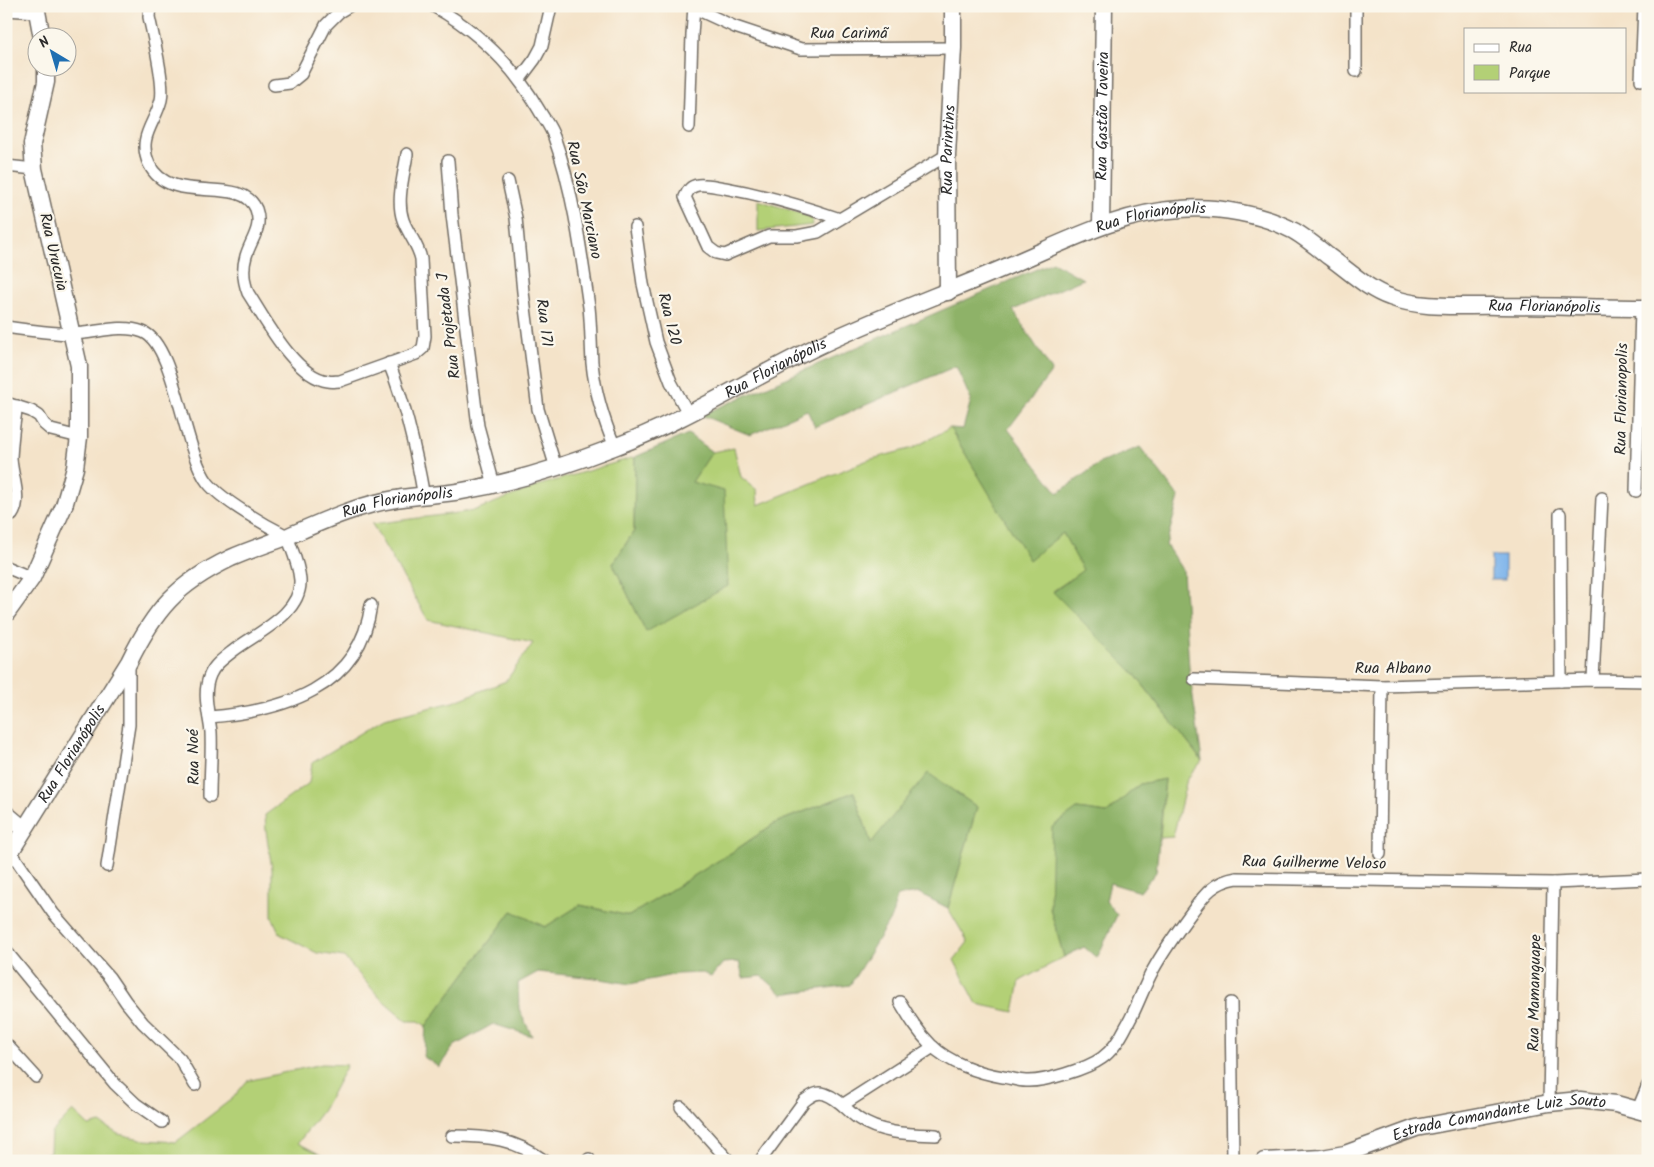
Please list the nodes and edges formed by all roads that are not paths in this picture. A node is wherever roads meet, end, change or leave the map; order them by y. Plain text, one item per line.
1 (150, 6) edge
2 (349, 6) edge
3 (432, 6) edge
4 (551, 6) edge
5 (953, 6) edge
6 (1104, 6) edge
7 (1356, 6) edge
8 (1644, 6) edge
9 (694, 7) edge
10 (36, 9) edge
11 (6, 10) edge
12 (40, 28) edge
13 (952, 48) junction
14 (1356, 70) dead end
15 (46, 78) edge
16 (520, 78) junction
17 (1641, 80) dead end
18 (274, 86) dead end
19 (689, 127) dead end
20 (407, 154) dead end
21 (947, 155) junction
22 (448, 160) dead end
23 (6, 166) edge
24 (34, 169) junction
25 (508, 182) dead end
26 (840, 219) junction
27 (1101, 226) junction
28 (635, 227) dead end
29 (948, 292) junction
30 (1644, 308) edge
31 (6, 327) edge
32 (72, 334) junction
33 (389, 363) junction
34 (12, 404) edge
35 (688, 413) junction
36 (79, 437) junction
37 (615, 447) junction
38 (9, 459) edge
39 (556, 468) junction
40 (494, 485) junction
41 (1636, 491) dead end
42 (424, 497) junction
43 (1602, 498) dead end
44 (1560, 514) dead end
45 (6, 515) edge
46 (287, 536) junction
47 (6, 567) edge
48 (32, 578) junction
49 (371, 605) dead end
50 (6, 614) edge
51 (129, 662) junction
52 (1194, 679) dead end
53 (1593, 680) junction
54 (1561, 681) junction
55 (1648, 681) edge
56 (1382, 686) junction
57 (209, 717) junction
58 (210, 796) dead end
59 (6, 814) edge
60 (24, 829) junction
61 (1380, 854) dead end
62 (8, 855) edge
63 (107, 866) dead end
64 (1648, 879) edge
65 (1553, 883) junction
66 (6, 951) edge
67 (900, 1002) dead end
68 (1231, 1003) dead end
69 (6, 1044) edge
70 (933, 1047) junction
71 (36, 1077) dead end
72 (195, 1084) dead end
73 (1648, 1085) edge
74 (1549, 1103) junction
75 (844, 1104) junction
76 (681, 1106) dead end
77 (1643, 1111) edge
78 (162, 1122) dead end
79 (936, 1135) dead end
80 (452, 1136) dead end
81 (1346, 1158) edge
82 (545, 1161) edge
83 (729, 1161) edge
84 (760, 1161) edge
85 (1233, 1161) edge
86 (1264, 1161) edge

1 - 33 street
2 - 18 street
3 - 16 street, Rua São Marciano
4 - 16 street
5 - 13 street, Rua Parintins
6 - 27 street, Rua Gastão Taveira
7 - 14 street
8 - 17 street
9 - 13 street, Rua Carimã
9 - 19 street
10 - 11 street
10 - 12 street
13 - 21 street, Rua Parintins
15 - 24 street, Rua Urucuia
16 - 37 street, Rua São Marciano
20 - 33 street
21 - 26 street
21 - 29 street, Rua Parintins
22 - 40 street, Rua Projetada J
23 - 24 street
24 - 32 street, Rua Urucuia
25 - 39 street, Rua 171
26 - 26 street
27 - 29 street, Rua Florianópolis
27 - 30 street, Rua Florianópolis
28 - 35 street, Rua 120
29 - 35 street, Rua Florianópolis
30 - 41 street, Rua Florianopolis
31 - 32 street
32 - 36 street, Rua Urucuia
32 - 46 street
33 - 42 street
34 - 36 street
34 - 38 street
35 - 37 street, Rua Florianópolis
36 - 48 street, Rua Urucuia
37 - 39 street, Rua Florianópolis
38 - 45 street
39 - 40 street, Rua Florianópolis
40 - 42 street, Rua Florianópolis
42 - 46 street, Rua Florianópolis
43 - 53 street
44 - 54 street
46 - 51 street, Rua Florianópolis
46 - 57 street, Rua Noé
47 - 48 street
48 - 50 street, Rua Urucuia
49 - 57 street
51 - 60 street, Rua Florianópolis
51 - 63 street
52 - 56 street, Rua Albano
53 - 54 street, Rua Albano
53 - 55 street, Rua Albano
54 - 56 street, Rua Albano
56 - 61 street
57 - 58 street, Rua Noé
59 - 60 street
60 - 62 street, Rua Florianópolis
62 - 72 street
64 - 65 street, Rua Guilherme Veloso
65 - 70 street, Rua Guilherme Veloso
65 - 74 street, Rua Mamanguape
66 - 78 street
67 - 70 street, Rua Guilherme Veloso
68 - 85 street
69 - 71 street
70 - 75 street
73 - 77 street
74 - 77 street, Estrada Comandante Luiz Souto
74 - 81 street, Estrada Comandante Luiz Souto
75 - 79 street
75 - 84 street
76 - 83 street
80 - 82 street
81 - 86 street, Estrada Comandante Luiz Souto

